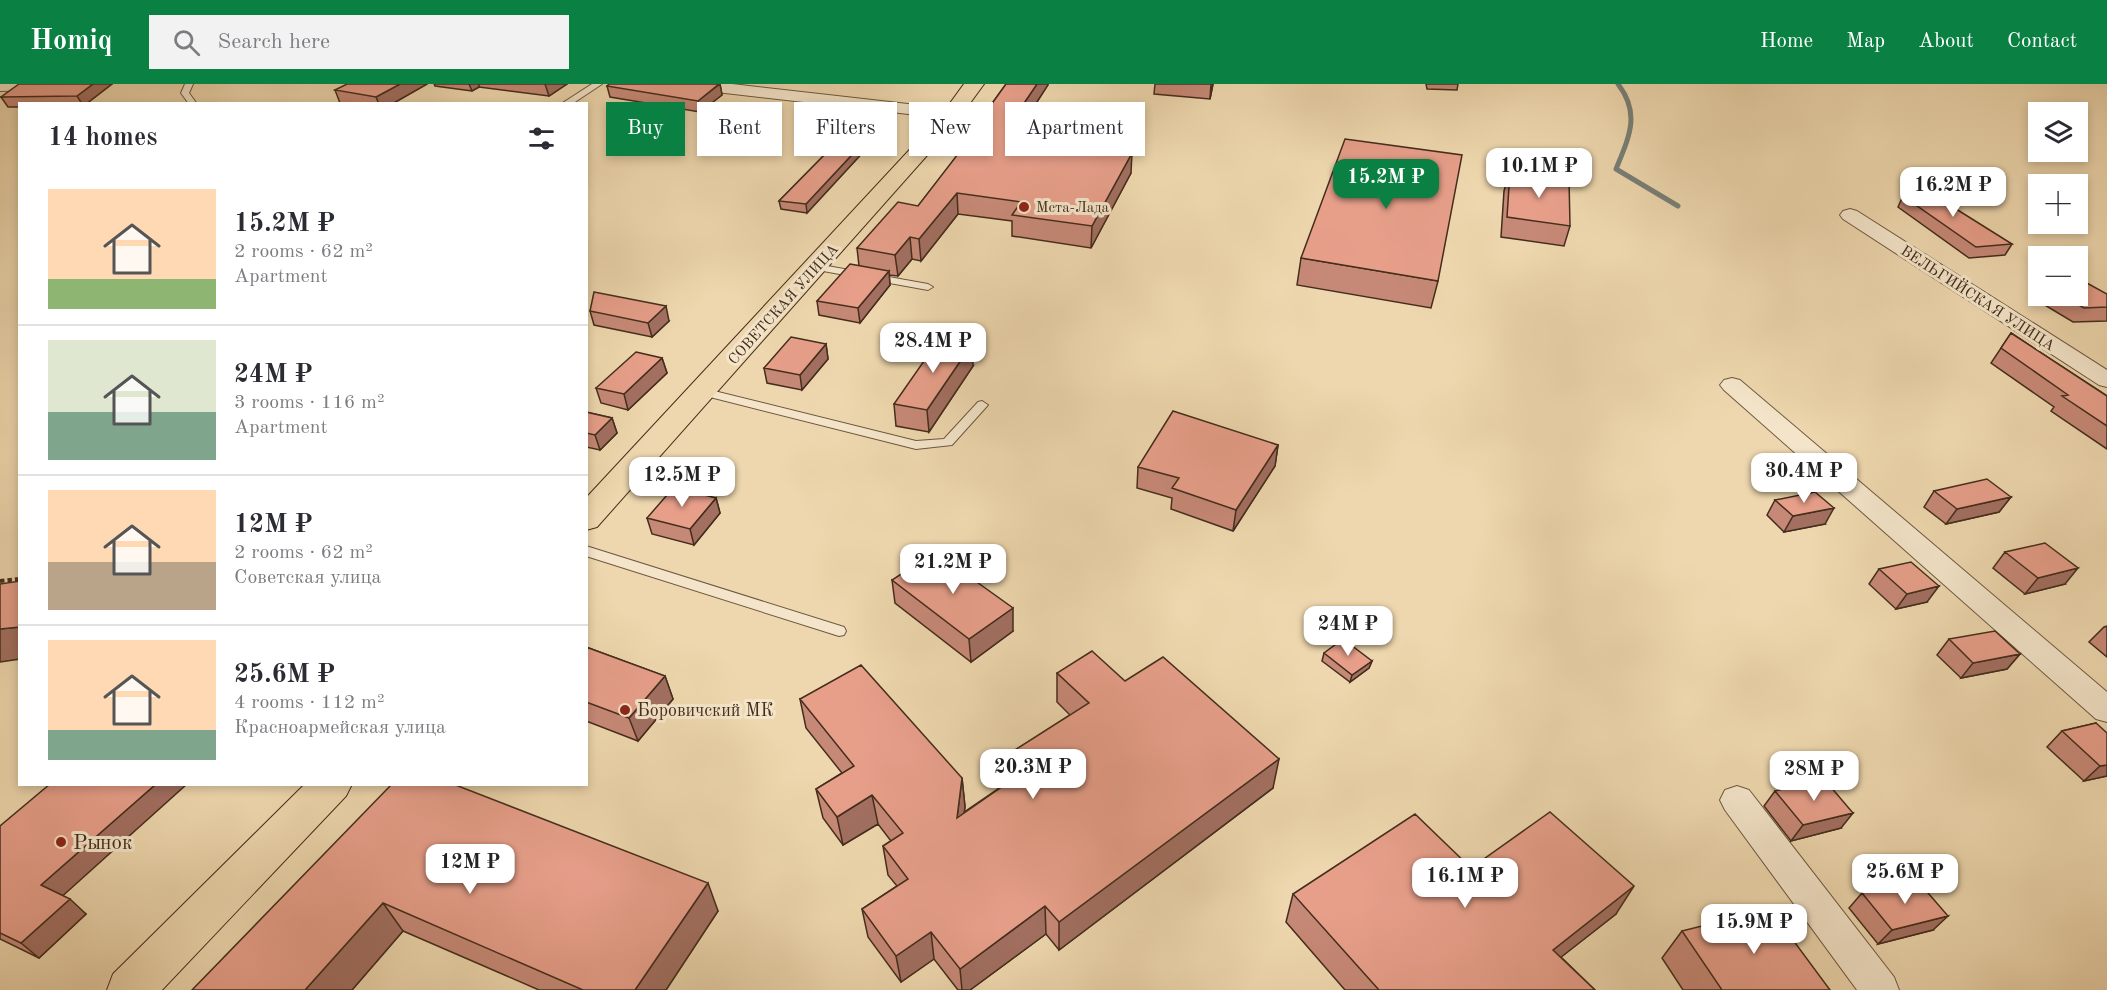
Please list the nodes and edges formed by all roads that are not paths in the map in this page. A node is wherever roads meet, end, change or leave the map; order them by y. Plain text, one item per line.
1 (80, 84) edge
2 (189, 84) edge
3 (598, 84) edge
4 (690, 84) edge
5 (974, 84) edge
6 (0, 86) edge
7 (192, 102) edge
8 (568, 102) edge
9 (961, 102) edge
10 (909, 109) edge
11 (915, 156) edge
12 (1850, 215) dead end
13 (816, 267) junction
14 (928, 287) dead end
15 (2107, 380) edge
16 (1732, 385) dead end
17 (702, 392) junction
18 (982, 405) dead end
19 (588, 517) edge
20 (588, 552) edge
21 (839, 631) dead end
22 (2107, 710) edge
23 (330, 786) edge
24 (1737, 800) dead end
25 (130, 990) edge
26 (1880, 990) edge

1 - 6 street
2 - 7 lane
3 - 8 lane
4 - 10 street
5 - 9 main road, СОВЕТСКАЯ УЛИЦА
11 - 13 main road, СОВЕТСКАЯ УЛИЦА
12 - 15 street, ВЕЛЬГИЙСКАЯ УЛИЦА
13 - 14 lane
13 - 17 main road, СОВЕТСКАЯ УЛИЦА
16 - 22 street
17 - 18 lane
17 - 19 main road, СОВЕТСКАЯ УЛИЦА
20 - 21 lane
23 - 25 main road
24 - 26 street

